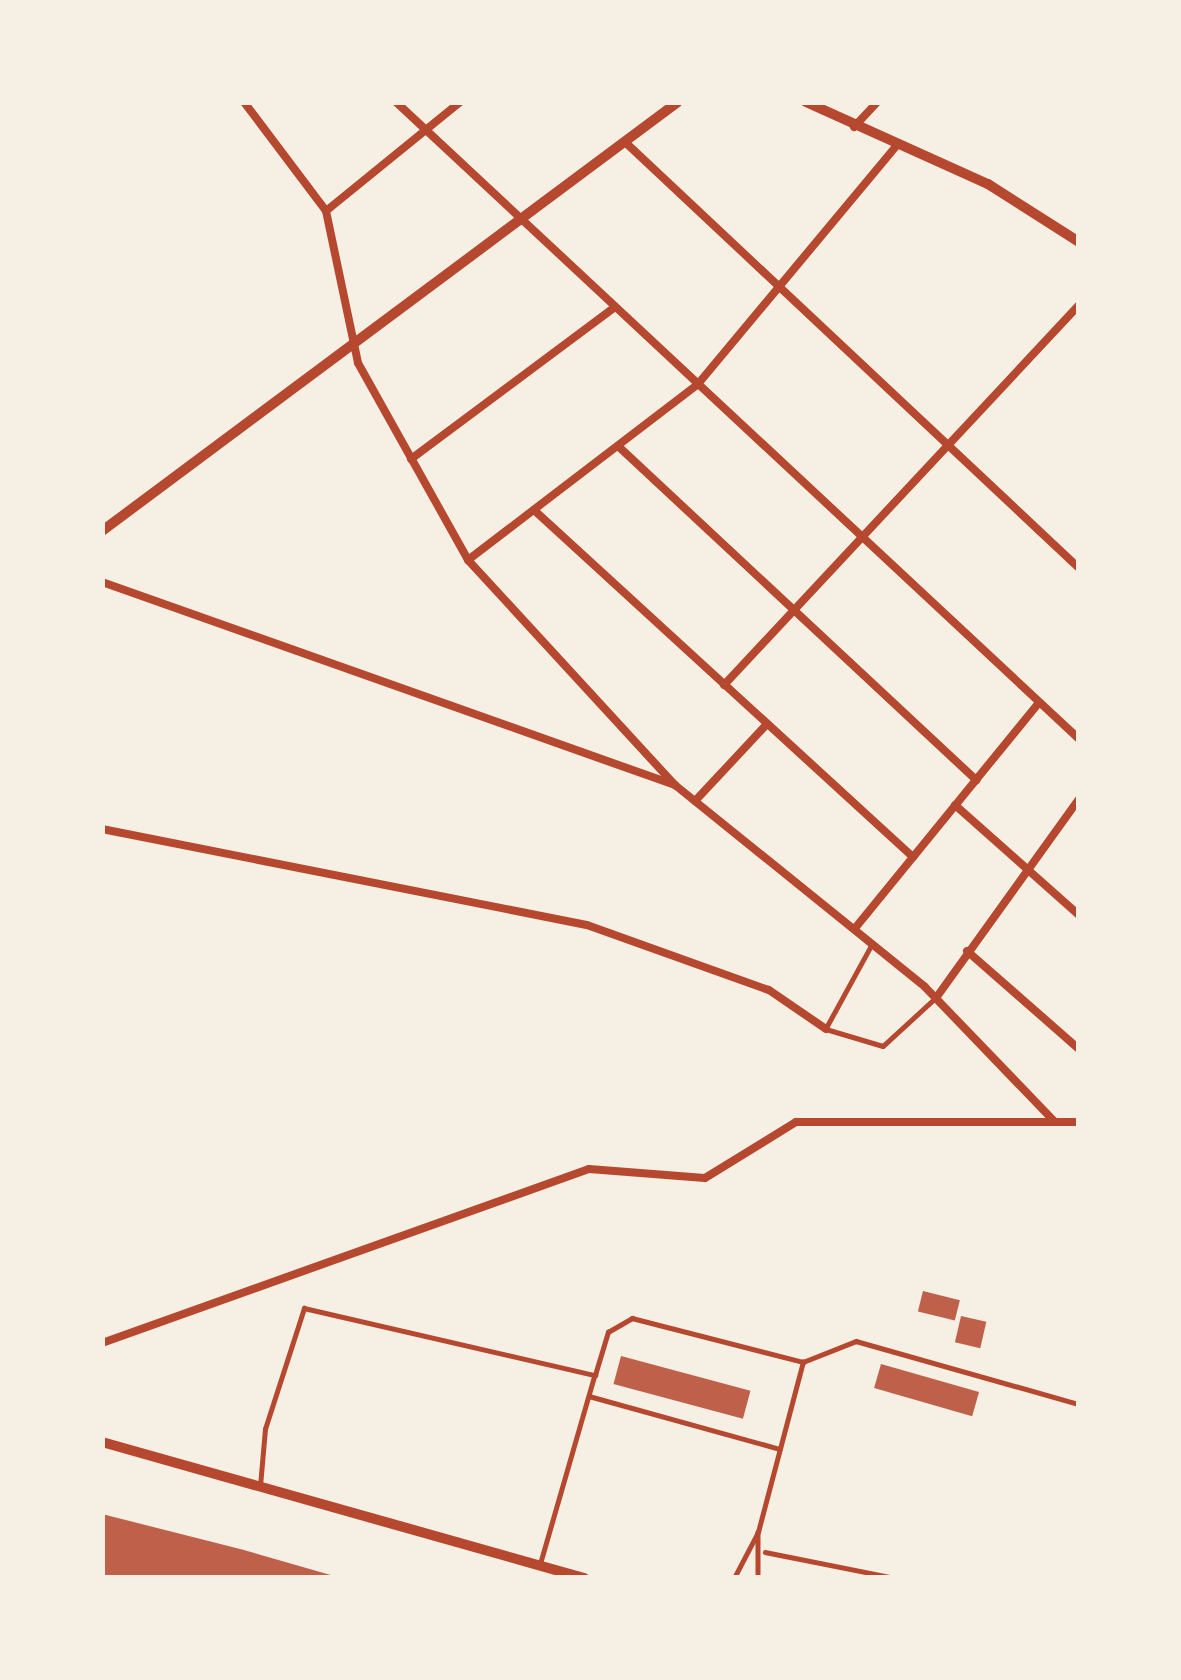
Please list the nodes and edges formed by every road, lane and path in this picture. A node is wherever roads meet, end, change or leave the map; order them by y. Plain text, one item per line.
1 (244, 102) edge
2 (396, 102) edge
3 (460, 102) edge
4 (678, 102) edge
5 (806, 102) edge
6 (877, 102) edge
7 (854, 127) junction
8 (425, 129) junction
9 (625, 142) junction
10 (898, 144) junction
11 (326, 211) junction
12 (522, 219) junction
13 (1079, 242) edge
14 (783, 289) junction
15 (1079, 305) edge
16 (615, 307) junction
17 (352, 348) junction
18 (698, 384) junction
19 (948, 445) junction
20 (618, 446) junction
21 (411, 459) junction
22 (534, 510) junction
23 (102, 531) edge
24 (862, 536) junction
25 (468, 560) junction
26 (1079, 568) edge
27 (102, 582) edge
28 (792, 612) junction
29 (724, 685) junction
30 (1039, 703) junction
31 (767, 724) junction
32 (1079, 739) edge
33 (976, 780) junction
34 (675, 785) junction
35 (1079, 799) edge
36 (695, 801) junction
37 (955, 805) junction
38 (102, 829) edge
39 (913, 857) junction
40 (1024, 866) junction
41 (1079, 915) edge
42 (856, 927) junction
43 (874, 943) junction
44 (968, 951) junction
45 (936, 998) junction
46 (826, 1029) junction
47 (1079, 1049) edge
48 (1055, 1122) junction
49 (1079, 1122) edge
50 (102, 1343) edge
51 (803, 1362) junction
52 (595, 1375) junction
53 (589, 1396) junction
54 (1079, 1404) edge
55 (102, 1442) edge
56 (781, 1450) junction
57 (260, 1486) junction
58 (758, 1532) junction
59 (765, 1552) junction
60 (538, 1572) edge
61 (584, 1578) edge
62 (734, 1578) edge
63 (758, 1578) edge
64 (895, 1578) edge

1 - 11 street
2 - 8 street
3 - 8 street
4 - 9 main road
5 - 7 main road
6 - 7 street
7 - 10 main road
8 - 11 street
8 - 12 street
9 - 12 main road
9 - 14 street
10 - 13 main road
10 - 14 street
11 - 17 street
12 - 16 street
12 - 17 main road
14 - 18 street
14 - 19 street
15 - 19 street
16 - 18 street
16 - 21 street
17 - 21 street
17 - 23 main road
18 - 20 street
18 - 24 street
19 - 24 street
19 - 26 street
20 - 22 street
20 - 28 street
21 - 25 street
22 - 25 street
22 - 29 street
24 - 28 street
24 - 30 street
25 - 34 street
27 - 34 street
28 - 29 street
28 - 33 street
29 - 31 street
30 - 32 street
30 - 33 street
31 - 36 street
31 - 39 street
33 - 37 street
34 - 36 street
35 - 40 street
36 - 42 street
37 - 39 street
37 - 40 street
38 - 46 street
39 - 42 street
40 - 41 street
40 - 44 street
42 - 43 street
43 - 45 street
43 - 46 lane
44 - 45 street
44 - 47 street
45 - 46 lane
45 - 48 street
48 - 49 street
48 - 50 street
51 - 52 lane
51 - 54 lane
51 - 56 lane
52 - 53 lane
52 - 57 lane
53 - 56 lane
53 - 60 lane
55 - 57 main road
56 - 58 lane
57 - 60 main road
58 - 59 lane
58 - 62 lane
59 - 63 lane
59 - 64 lane
60 - 61 main road

